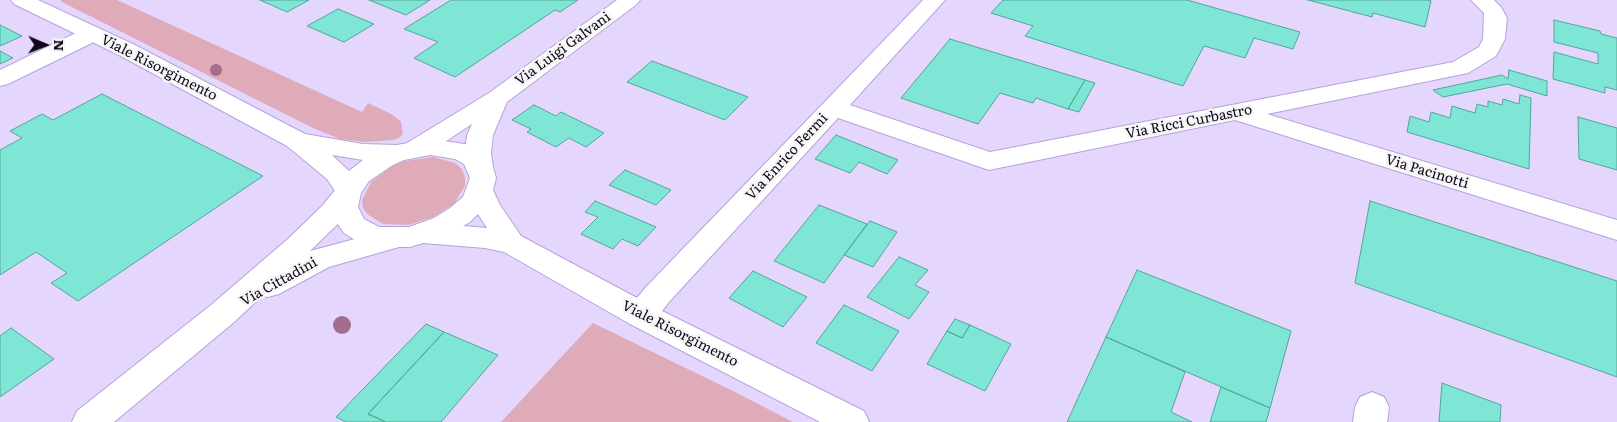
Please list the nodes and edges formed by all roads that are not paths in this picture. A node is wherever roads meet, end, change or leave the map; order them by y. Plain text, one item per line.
1 (21, 0) edge
2 (630, 0) edge
3 (935, 0) edge
4 (1481, 0) edge
5 (92, 34) junction
6 (0, 79) edge
7 (497, 98) junction
8 (834, 108) junction
9 (1237, 113) junction
10 (296, 140) junction
11 (407, 151) junction
12 (480, 179) junction
13 (347, 194) junction
14 (1617, 230) edge
15 (410, 236) junction
16 (511, 243) junction
17 (222, 314) junction
18 (641, 315) junction
19 (89, 422) edge
20 (852, 422) edge

1 - 5 street, Viale Risorgimento
2 - 7 street, Via Luigi Galvani
3 - 8 street, Via Enrico Fermi
4 - 9 street, Via Ricci Curbastro
5 - 6 street
5 - 10 street, Viale Risorgimento
7 - 11 street, Via Luigi Galvani
7 - 12 street, Via Luigi Galvani
8 - 9 street, Via Ricci Curbastro
8 - 18 street, Via Enrico Fermi
9 - 14 street, Via Pacinotti
10 - 11 street, Viale Risorgimento
10 - 13 street, Viale Risorgimento
11 - 12 street
11 - 13 street
12 - 15 street
12 - 16 street, Viale Risorgimento
13 - 15 street
13 - 17 street, Via Cittadini
15 - 16 street, Viale Risorgimento
15 - 17 street, Via Cittadini
16 - 18 street, Viale Risorgimento
17 - 19 street, Via Cittadini
18 - 20 street, Viale Risorgimento

